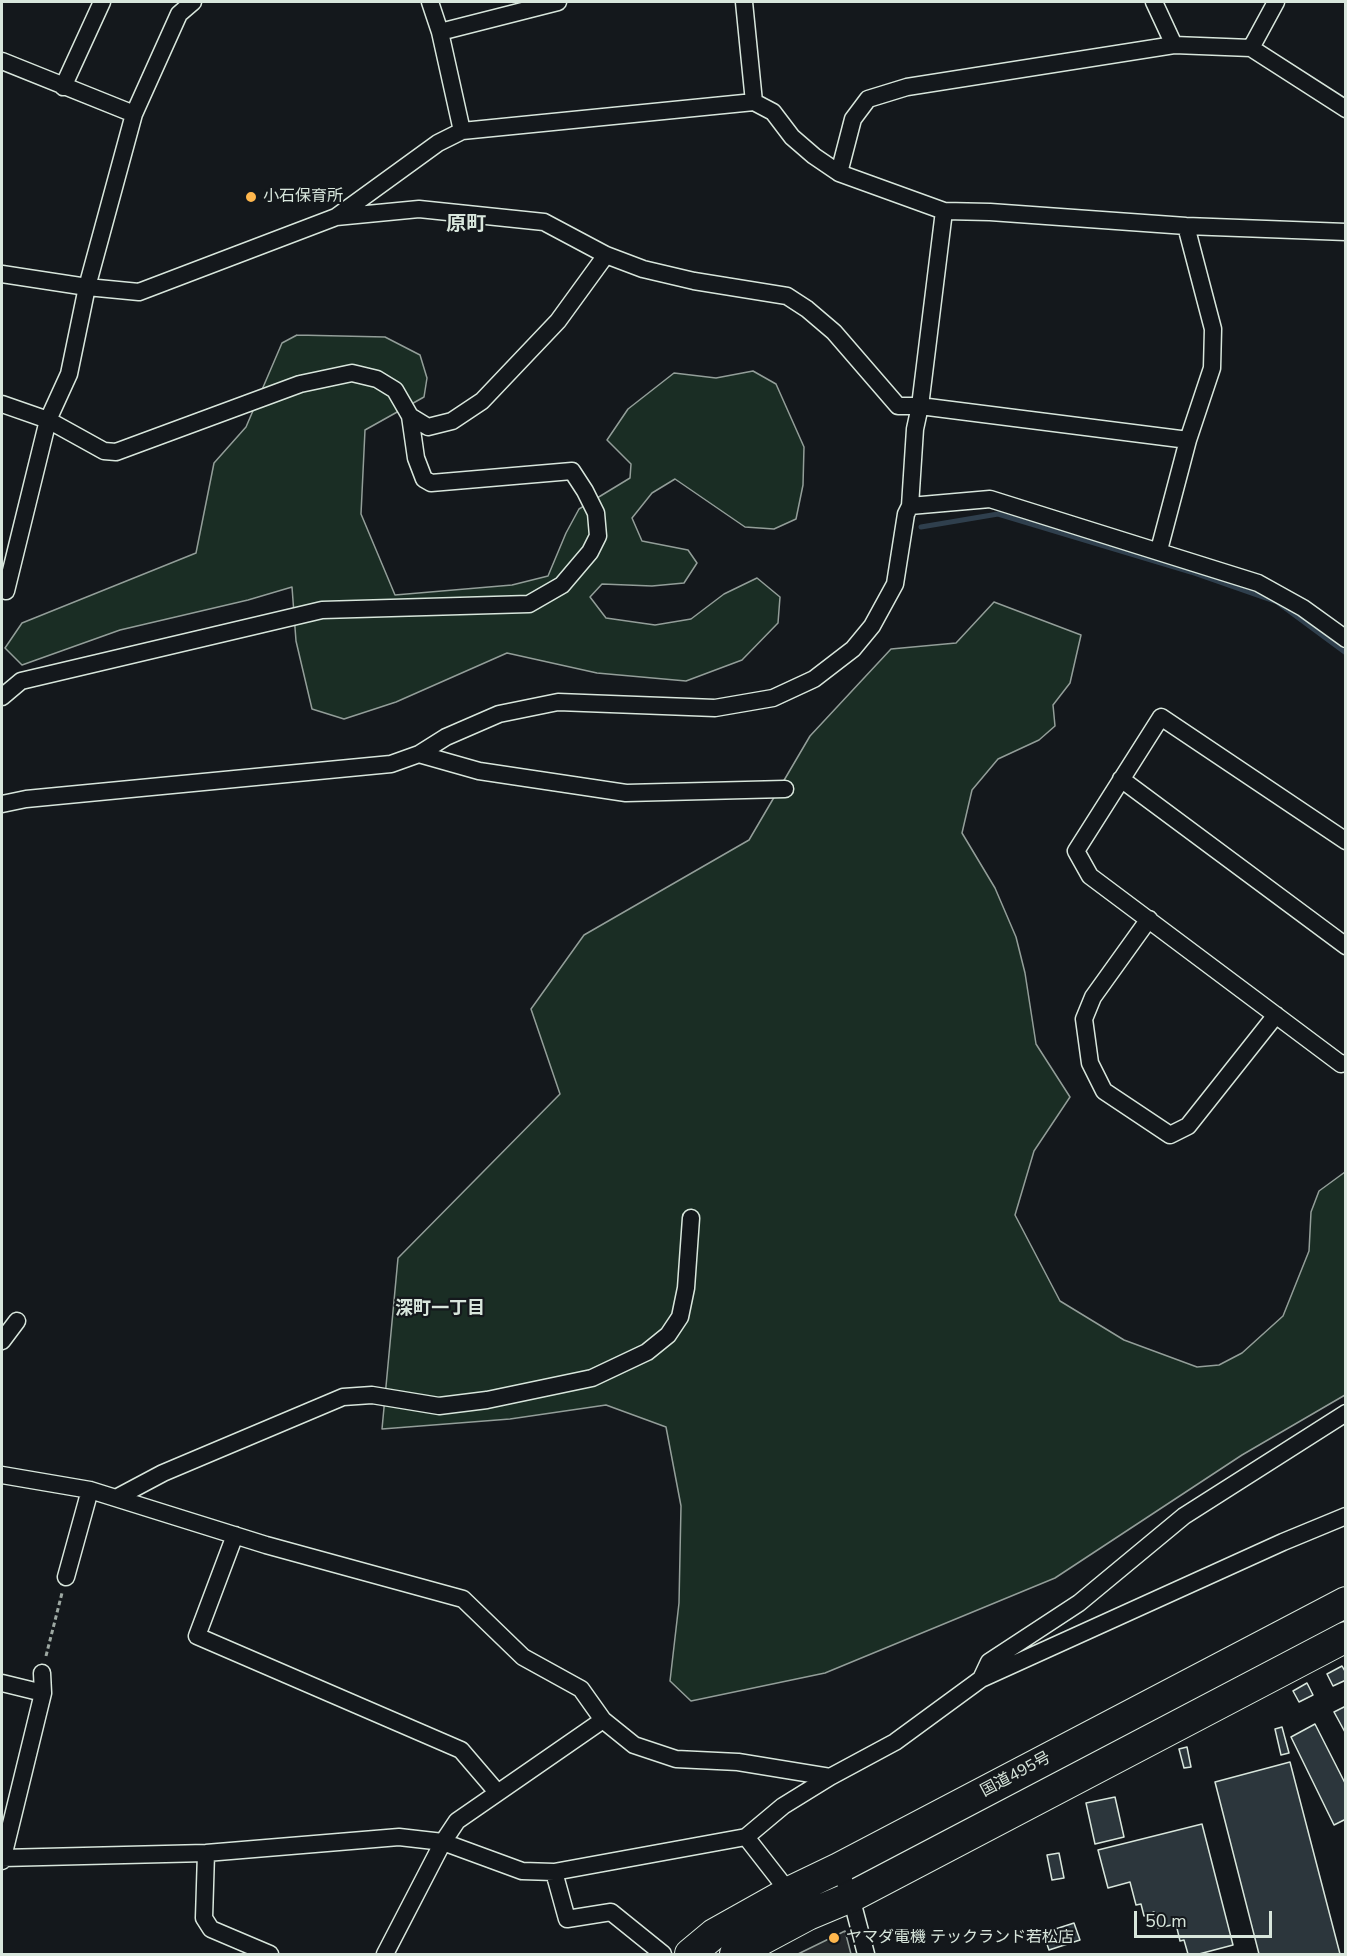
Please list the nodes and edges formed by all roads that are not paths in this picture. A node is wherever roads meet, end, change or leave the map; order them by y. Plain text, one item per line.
1 (102, 2) edge
2 (193, 2) edge
3 (430, 2) edge
4 (558, 2) edge
5 (744, 2) edge
6 (1154, 2) edge
7 (1276, 2) edge
8 (440, 32) junction
9 (1174, 45) junction
10 (1251, 48) junction
11 (2, 61) edge
12 (63, 87) junction
13 (754, 102) junction
14 (1346, 109) edge
15 (134, 114) junction
16 (462, 131) junction
17 (839, 173) junction
18 (944, 211) junction
19 (336, 217) junction
20 (1186, 226) junction
21 (1346, 232) edge
22 (606, 255) junction
23 (2, 274) edge
24 (87, 287) junction
25 (2, 404) edge
26 (920, 406) junction
27 (410, 416) junction
28 (48, 420) junction
29 (1188, 440) junction
30 (910, 506) junction
31 (1159, 550) junction
32 (6, 591) dead end
33 (1346, 639) edge
34 (2, 697) edge
35 (419, 754) junction
36 (1121, 779) junction
37 (785, 789) dead end
38 (2, 804) edge
39 (1345, 841) edge
40 (1149, 920) junction
41 (1346, 946) edge
42 (1276, 1015) junction
43 (1346, 1064) edge
44 (691, 1218) dead end
45 (16, 1321) dead end
46 (2, 1341) edge
47 (1346, 1413) edge
48 (2, 1475) edge
49 (90, 1490) junction
50 (116, 1498) junction
51 (1346, 1516) edge
52 (235, 1535) junction
53 (66, 1576) road end
54 (1346, 1602) edge
55 (1346, 1637) edge
56 (42, 1673) road end
57 (981, 1679) junction
58 (2, 1683) edge
59 (44, 1693) junction
60 (603, 1720) junction
61 (830, 1777) junction
62 (497, 1792) junction
63 (746, 1837) junction
64 (443, 1842) junction
65 (206, 1853) junction
66 (2, 1859) edge
67 (839, 1868) junction
68 (554, 1872) junction
69 (789, 1892) junction
70 (851, 1898) junction
71 (807, 1915) junction
72 (270, 1954) edge
73 (385, 1954) edge
74 (663, 1954) edge
75 (690, 1954) edge
76 (735, 1954) edge
77 (866, 1954) edge

1 - 12 street
2 - 15 street
3 - 8 street
4 - 8 street
5 - 13 street
6 - 9 street
7 - 10 street
8 - 16 street
9 - 10 street
9 - 17 street
10 - 14 street
11 - 12 street
12 - 15 street
13 - 16 street
13 - 17 street
15 - 24 street
16 - 19 street
17 - 18 street
18 - 20 street
18 - 26 street
19 - 22 street
19 - 24 street
20 - 21 street
20 - 29 street
22 - 26 street
22 - 27 street
23 - 24 street
24 - 28 street
25 - 28 street
26 - 29 street
26 - 30 street
27 - 28 street
27 - 34 street
28 - 32 street
29 - 31 street
30 - 31 street
30 - 35 street
31 - 33 street
35 - 37 street
35 - 38 street
36 - 39 street
36 - 40 street
36 - 41 street
40 - 42 street
40 - 42 street
42 - 43 street
44 - 50 street
45 - 46 street
47 - 57 street
48 - 49 street
49 - 50 street
49 - 53 street
50 - 52 street
51 - 57 street
52 - 60 street
52 - 62 street
54 - 67 highway, 国道495号
55 - 70 highway, 国道495号
56 - 59 street
57 - 61 street
58 - 59 street
59 - 66 street
60 - 61 street
60 - 62 street
61 - 63 street
62 - 64 street
63 - 68 street
63 - 69 street
64 - 65 street
64 - 68 street
64 - 73 street
65 - 66 street
65 - 72 street
67 - 69 highway, 国道495号
67 - 70 street
68 - 74 street
69 - 71 street
69 - 75 highway, 国道495号
70 - 71 highway, 国道495号
70 - 77 street
71 - 76 highway, 国道495号

